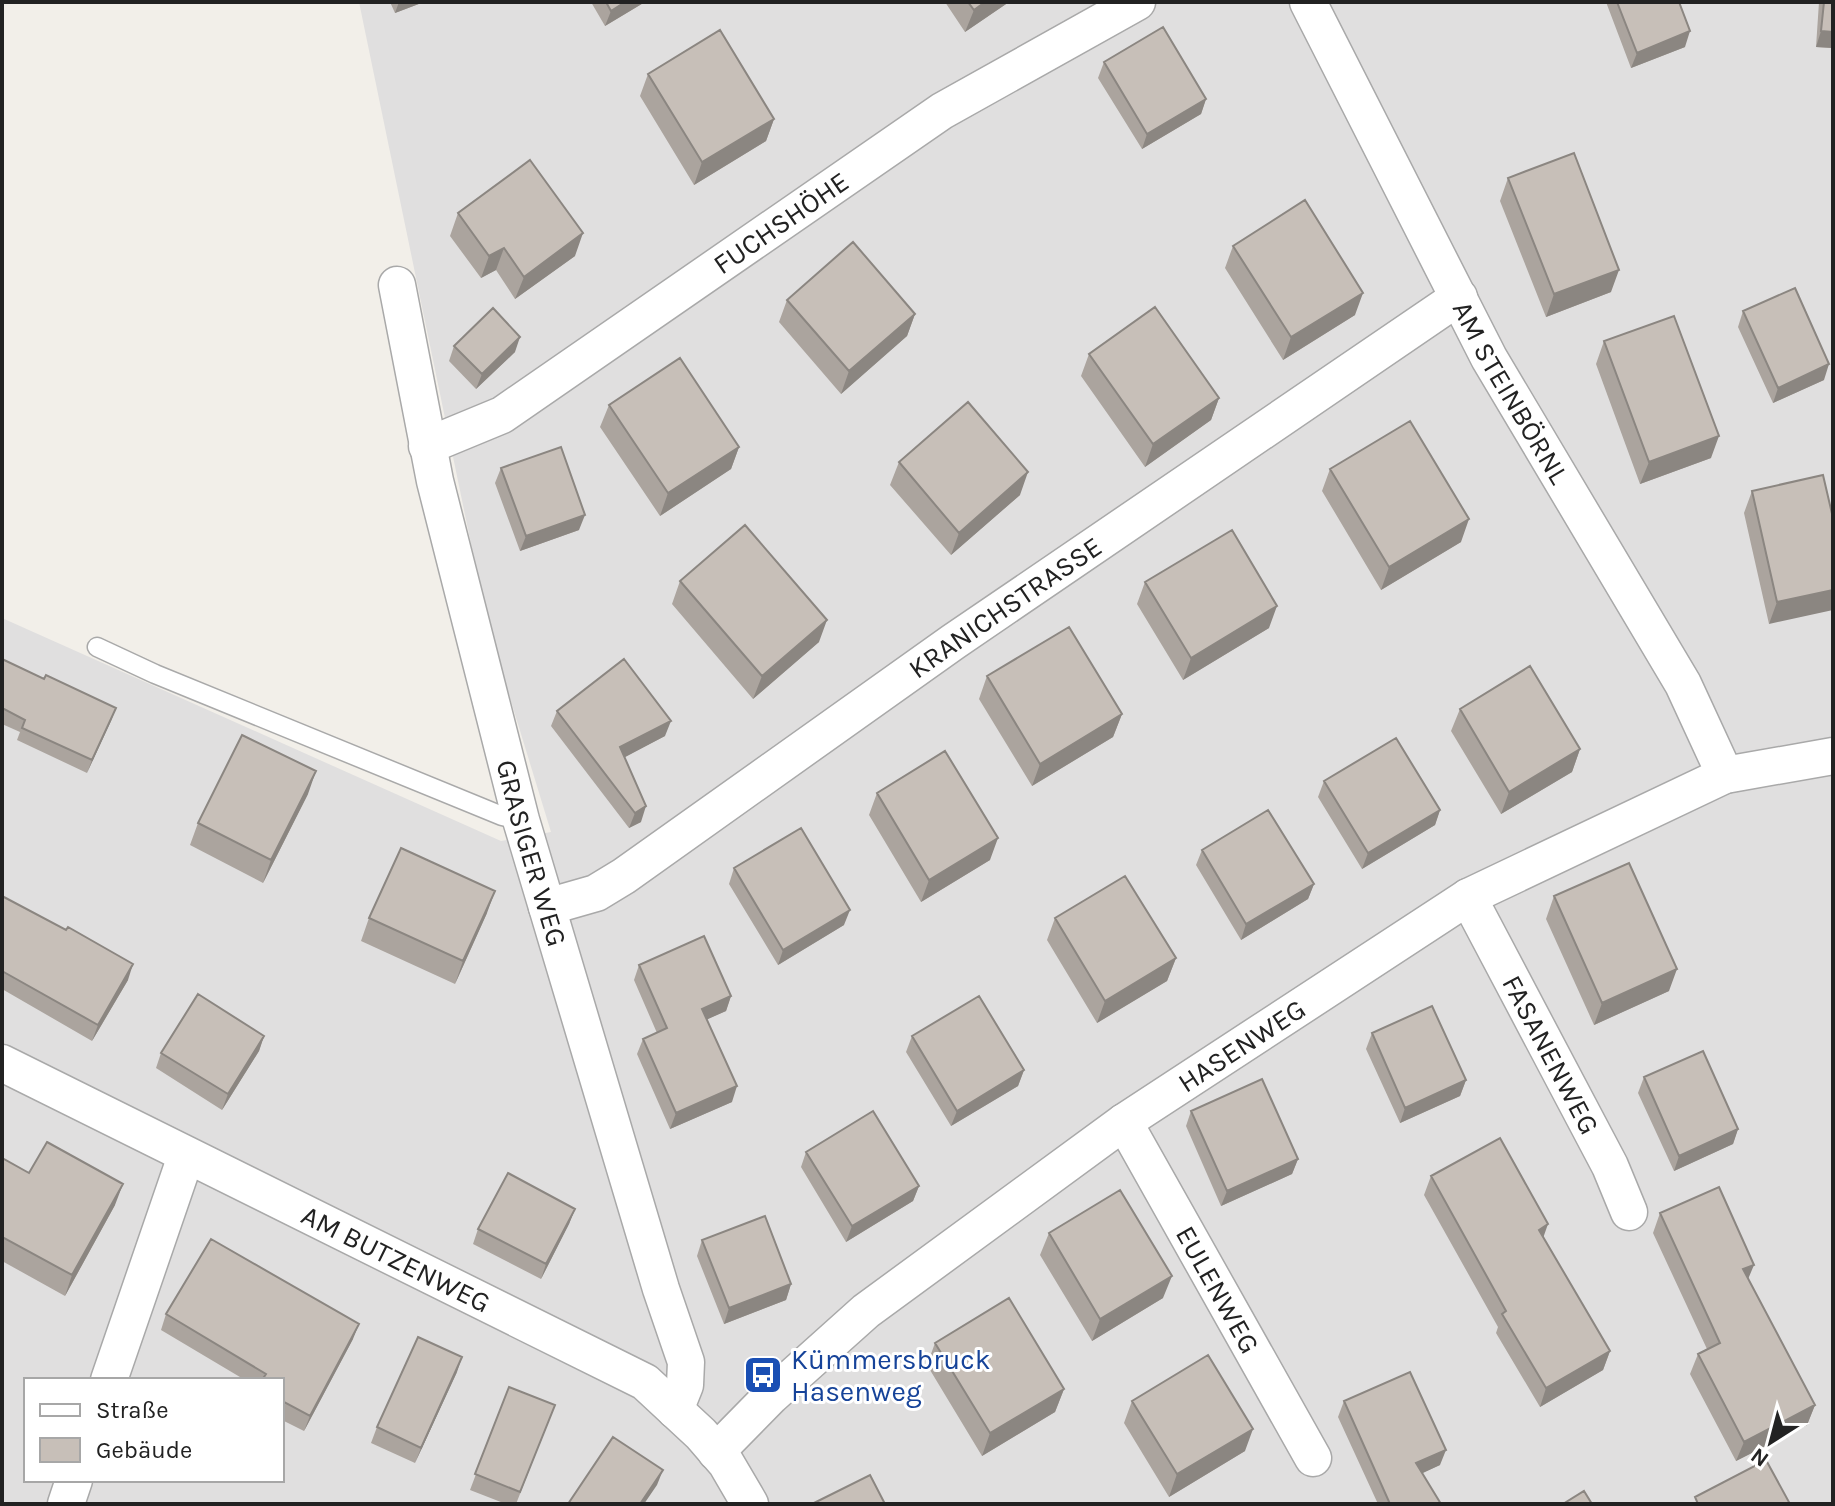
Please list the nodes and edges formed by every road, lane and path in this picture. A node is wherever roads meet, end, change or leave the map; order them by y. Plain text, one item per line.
1 (1137, 2) edge
2 (1308, 2) edge
3 (397, 285) dead end
4 (1459, 297) junction
5 (427, 446) junction
6 (97, 647) dead end
7 (1833, 756) edge
8 (1725, 775) junction
9 (521, 820) junction
10 (1468, 897) junction
11 (547, 907) junction
12 (2, 1063) edge
13 (1124, 1122) junction
14 (186, 1156) junction
15 (1629, 1212) dead end
16 (110, 1378) edge
17 (675, 1410) junction
18 (716, 1452) junction
19 (1313, 1458) dead end
20 (73, 1482) edge
21 (66, 1504) edge
22 (750, 1504) edge

1 - 5 street, FUCHSHÖHE
2 - 4 street, AM STEINBÖRNL
3 - 5 street, GRASIGER WEG
4 - 8 street, AM STEINBÖRNL
4 - 11 street, KRANICHSTRASSE
5 - 9 street, GRASIGER WEG
6 - 9 lane
7 - 8 street, HASENWEG
8 - 10 street, HASENWEG
9 - 11 street, GRASIGER WEG
10 - 13 street, HASENWEG
10 - 15 street, FASANENWEG
11 - 17 street, GRASIGER WEG
12 - 14 street, AM BUTZENWEG
13 - 18 street, HASENWEG
13 - 19 street, EULENWEG
14 - 16 street
14 - 17 street, AM BUTZENWEG
17 - 18 street, AM BUTZENWEG
18 - 22 street, AM BUTZENWEG
20 - 21 street

